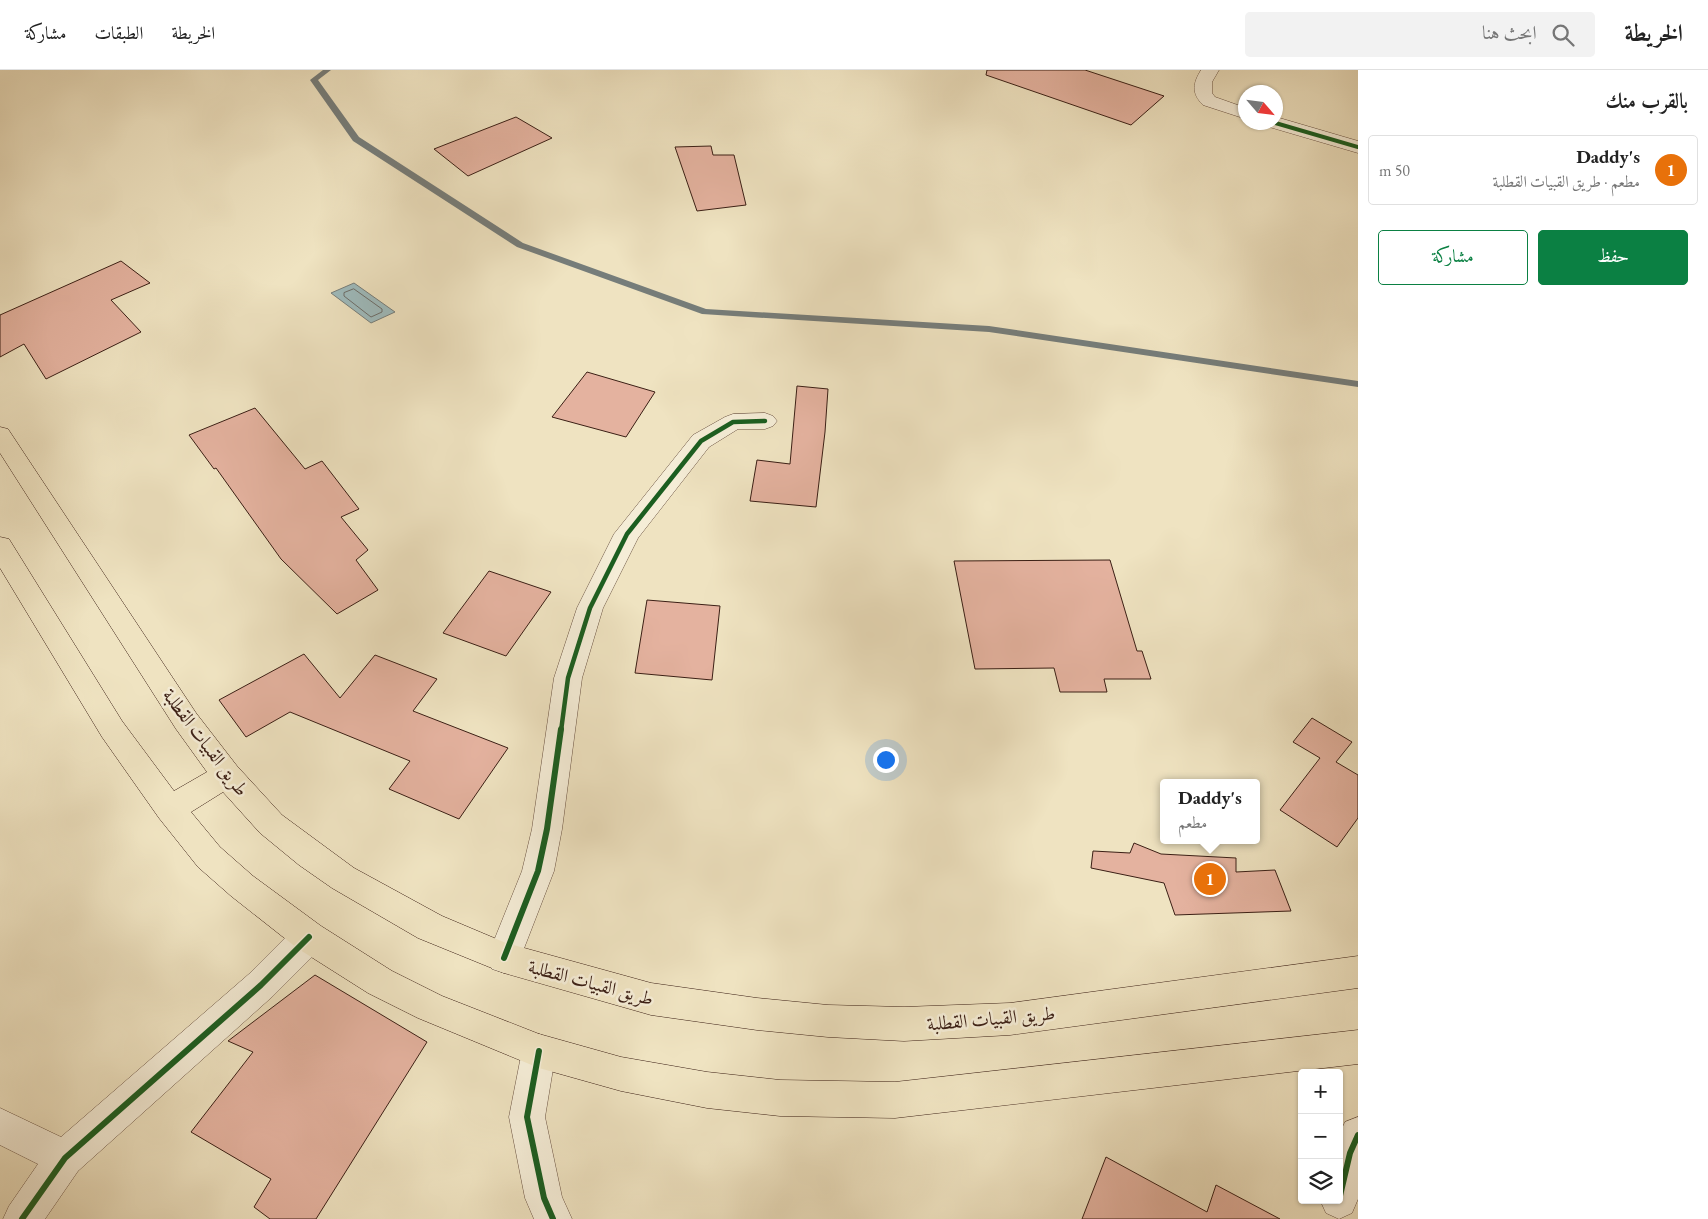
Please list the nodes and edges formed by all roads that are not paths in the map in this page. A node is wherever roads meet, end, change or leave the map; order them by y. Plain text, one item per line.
1 (1210, 70) edge
2 (1238, 111) edge
3 (1283, 125) edge
4 (1358, 147) edge
5 (765, 421) dead end
6 (0, 435) edge
7 (0, 546) edge
8 (226, 775) junction
9 (170, 809) junction
10 (309, 937) junction
11 (504, 958) junction
12 (1358, 972) edge
13 (1358, 1047) edge
14 (540, 1051) junction
15 (0, 1126) edge
16 (1358, 1135) edge
17 (65, 1158) junction
18 (1343, 1183) edge
19 (1338, 1204) edge
20 (22, 1219) edge
21 (553, 1219) edge
22 (1335, 1219) edge

1 - 2 street
3 - 4 street
5 - 11 street
6 - 8 main road, طريق القبيات القطلبة
7 - 9 main road
8 - 9 main road
8 - 11 main road, طريق القبيات القطلبة
9 - 10 main road
10 - 14 main road
10 - 17 street
11 - 12 main road, طريق القبيات القطلبة
13 - 14 main road
14 - 21 street
15 - 17 street
16 - 18 street
17 - 20 street
19 - 22 street

